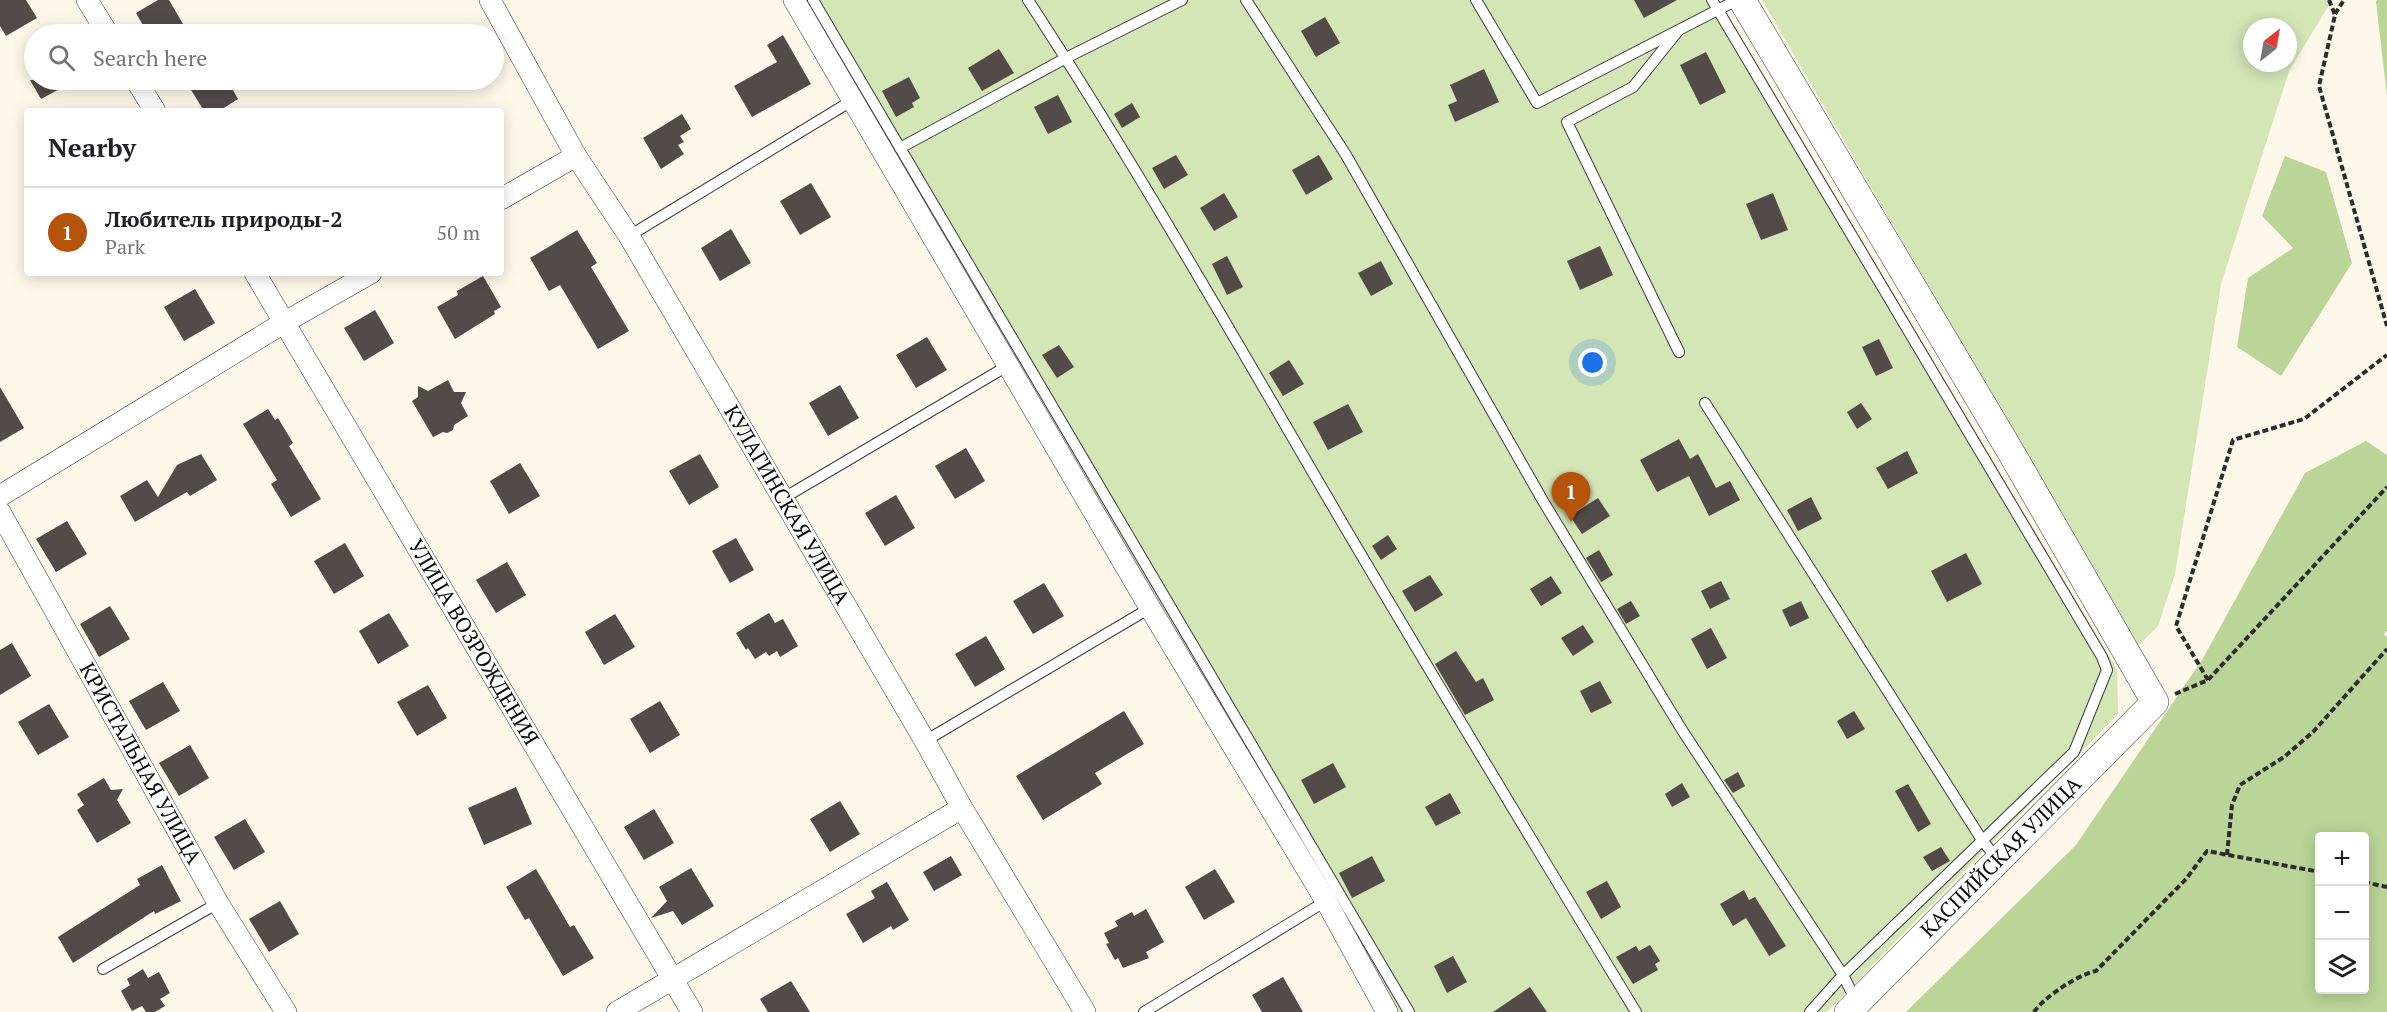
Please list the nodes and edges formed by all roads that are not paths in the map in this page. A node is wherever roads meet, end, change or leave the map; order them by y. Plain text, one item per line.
1 (87, 0) edge
2 (490, 0) edge
3 (794, 0) edge
4 (813, 0) edge
5 (1028, 0) edge
6 (1182, 0) edge
7 (1246, 0) edge
8 (1476, 0) edge
9 (1712, 0) edge
10 (1737, 0) edge
11 (1731, 5) edge
12 (102, 24) edge
13 (503, 24) edge
14 (504, 25) edge
15 (1678, 31) junction
16 (1066, 58) junction
17 (142, 90) edge
18 (853, 100) junction
19 (153, 108) edge
20 (900, 148) junction
21 (576, 156) junction
22 (504, 197) edge
23 (629, 236) junction
24 (257, 276) edge
25 (366, 276) edge
26 (285, 322) junction
27 (1679, 352) dead end
28 (1009, 365) junction
29 (1705, 404) dead end
30 (0, 495) edge
31 (782, 499) junction
32 (0, 512) edge
33 (1150, 608) junction
34 (2120, 666) junction
35 (925, 741) junction
36 (962, 808) junction
37 (1990, 850) junction
38 (1326, 901) junction
39 (218, 903) junction
40 (103, 969) dead end
41 (1843, 975) junction
42 (672, 979) junction
43 (1852, 1007) edge
44 (286, 1012) edge
45 (617, 1012) edge
46 (692, 1012) edge
47 (1085, 1012) edge
48 (1144, 1012) edge
49 (1387, 1012) edge
50 (1409, 1012) edge
51 (1635, 1012) edge
52 (1810, 1012) edge

1 - 12 street
2 - 13 street, КУЛАГИНСКАЯ УЛИЦА
3 - 18 street
4 - 20 lane
5 - 16 lane
6 - 16 lane
7 - 41 lane
8 - 15 lane
9 - 11 lane
10 - 11 lane
11 - 15 lane
11 - 34 street
14 - 21 street, КУЛАГИНСКАЯ УЛИЦА
15 - 27 lane
16 - 20 lane
16 - 51 lane
17 - 19 street
18 - 23 lane
18 - 28 street
20 - 50 lane
21 - 22 street
21 - 23 street, КУЛАГИНСКАЯ УЛИЦА
23 - 31 street, КУЛАГИНСКАЯ УЛИЦА
24 - 26 street, УЛИЦА ВОЗРОЖДЕНИЯ
25 - 26 street
26 - 30 street
26 - 42 street, УЛИЦА ВОЗРОЖДЕНИЯ
28 - 31 lane
28 - 33 street
29 - 37 lane
31 - 35 street, КУЛАГИНСКАЯ УЛИЦА
32 - 39 street, КРИСТАЛЬНАЯ УЛИЦА
33 - 35 lane
33 - 38 street
34 - 37 lane
34 - 37 street, КАСПИЙСКАЯ УЛИЦА
35 - 36 street, КУЛАГИНСКАЯ УЛИЦА
36 - 42 street
36 - 47 street, КУЛАГИНСКАЯ УЛИЦА
37 - 41 lane
37 - 43 street, КАСПИЙСКАЯ УЛИЦА
38 - 48 lane
38 - 49 street
39 - 40 lane
39 - 44 street, КРИСТАЛЬНАЯ УЛИЦА
41 - 43 lane
41 - 52 lane
42 - 45 street
42 - 46 street, УЛИЦА ВОЗРОЖДЕНИЯ

